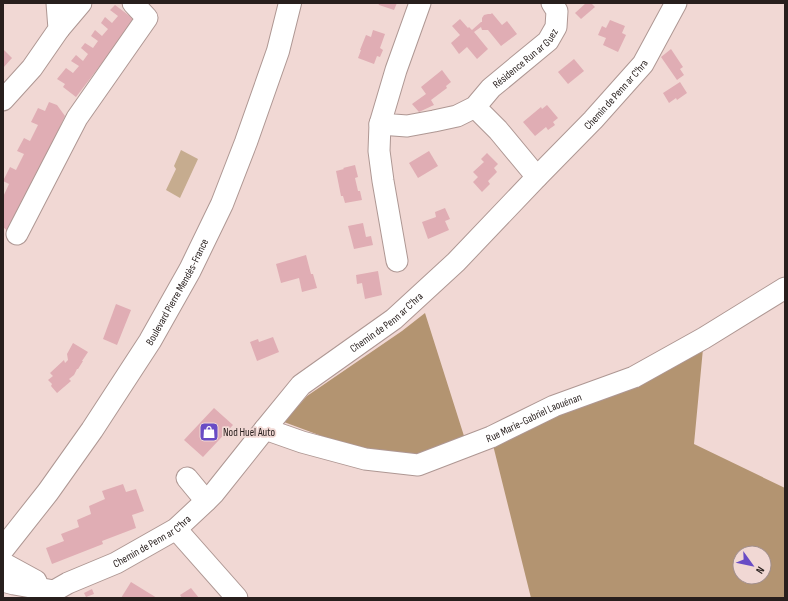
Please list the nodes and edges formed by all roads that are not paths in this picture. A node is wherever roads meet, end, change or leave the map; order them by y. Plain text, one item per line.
1 (57, 3) edge
2 (81, 3) edge
3 (133, 3) edge
4 (290, 3) edge
5 (420, 3) edge
6 (552, 3) edge
7 (676, 3) edge
8 (59, 29) junction
9 (3, 100) edge
10 (475, 106) junction
11 (380, 124) junction
12 (537, 177) junction
13 (17, 234) dead end
14 (397, 261) dead end
15 (785, 288) edge
16 (265, 429) junction
17 (187, 478) dead end
18 (206, 501) junction
19 (176, 529) junction
20 (3, 549) edge
21 (3, 563) edge
22 (3, 581) edge
23 (57, 594) edge
24 (237, 598) edge

1 - 8 street
2 - 8 street
3 - 13 street
4 - 20 main road, Boulevard Pierre Mendès-France
5 - 11 street
6 - 10 street, Résidence Run ar Guez
7 - 12 street, Chemin de Penn ar C'hra
8 - 9 street
10 - 11 street, Résidence Run ar Guez
10 - 12 street
11 - 14 street
12 - 16 street, Chemin de Penn ar C'hra
15 - 16 street, Rue Marie-Gabriel Laouénan
16 - 18 street, Chemin de Penn ar C'hra
17 - 18 street
18 - 19 street, Chemin de Penn ar C'hra
19 - 23 street, Chemin de Penn ar C'hra
19 - 24 street
21 - 23 street
22 - 23 street

